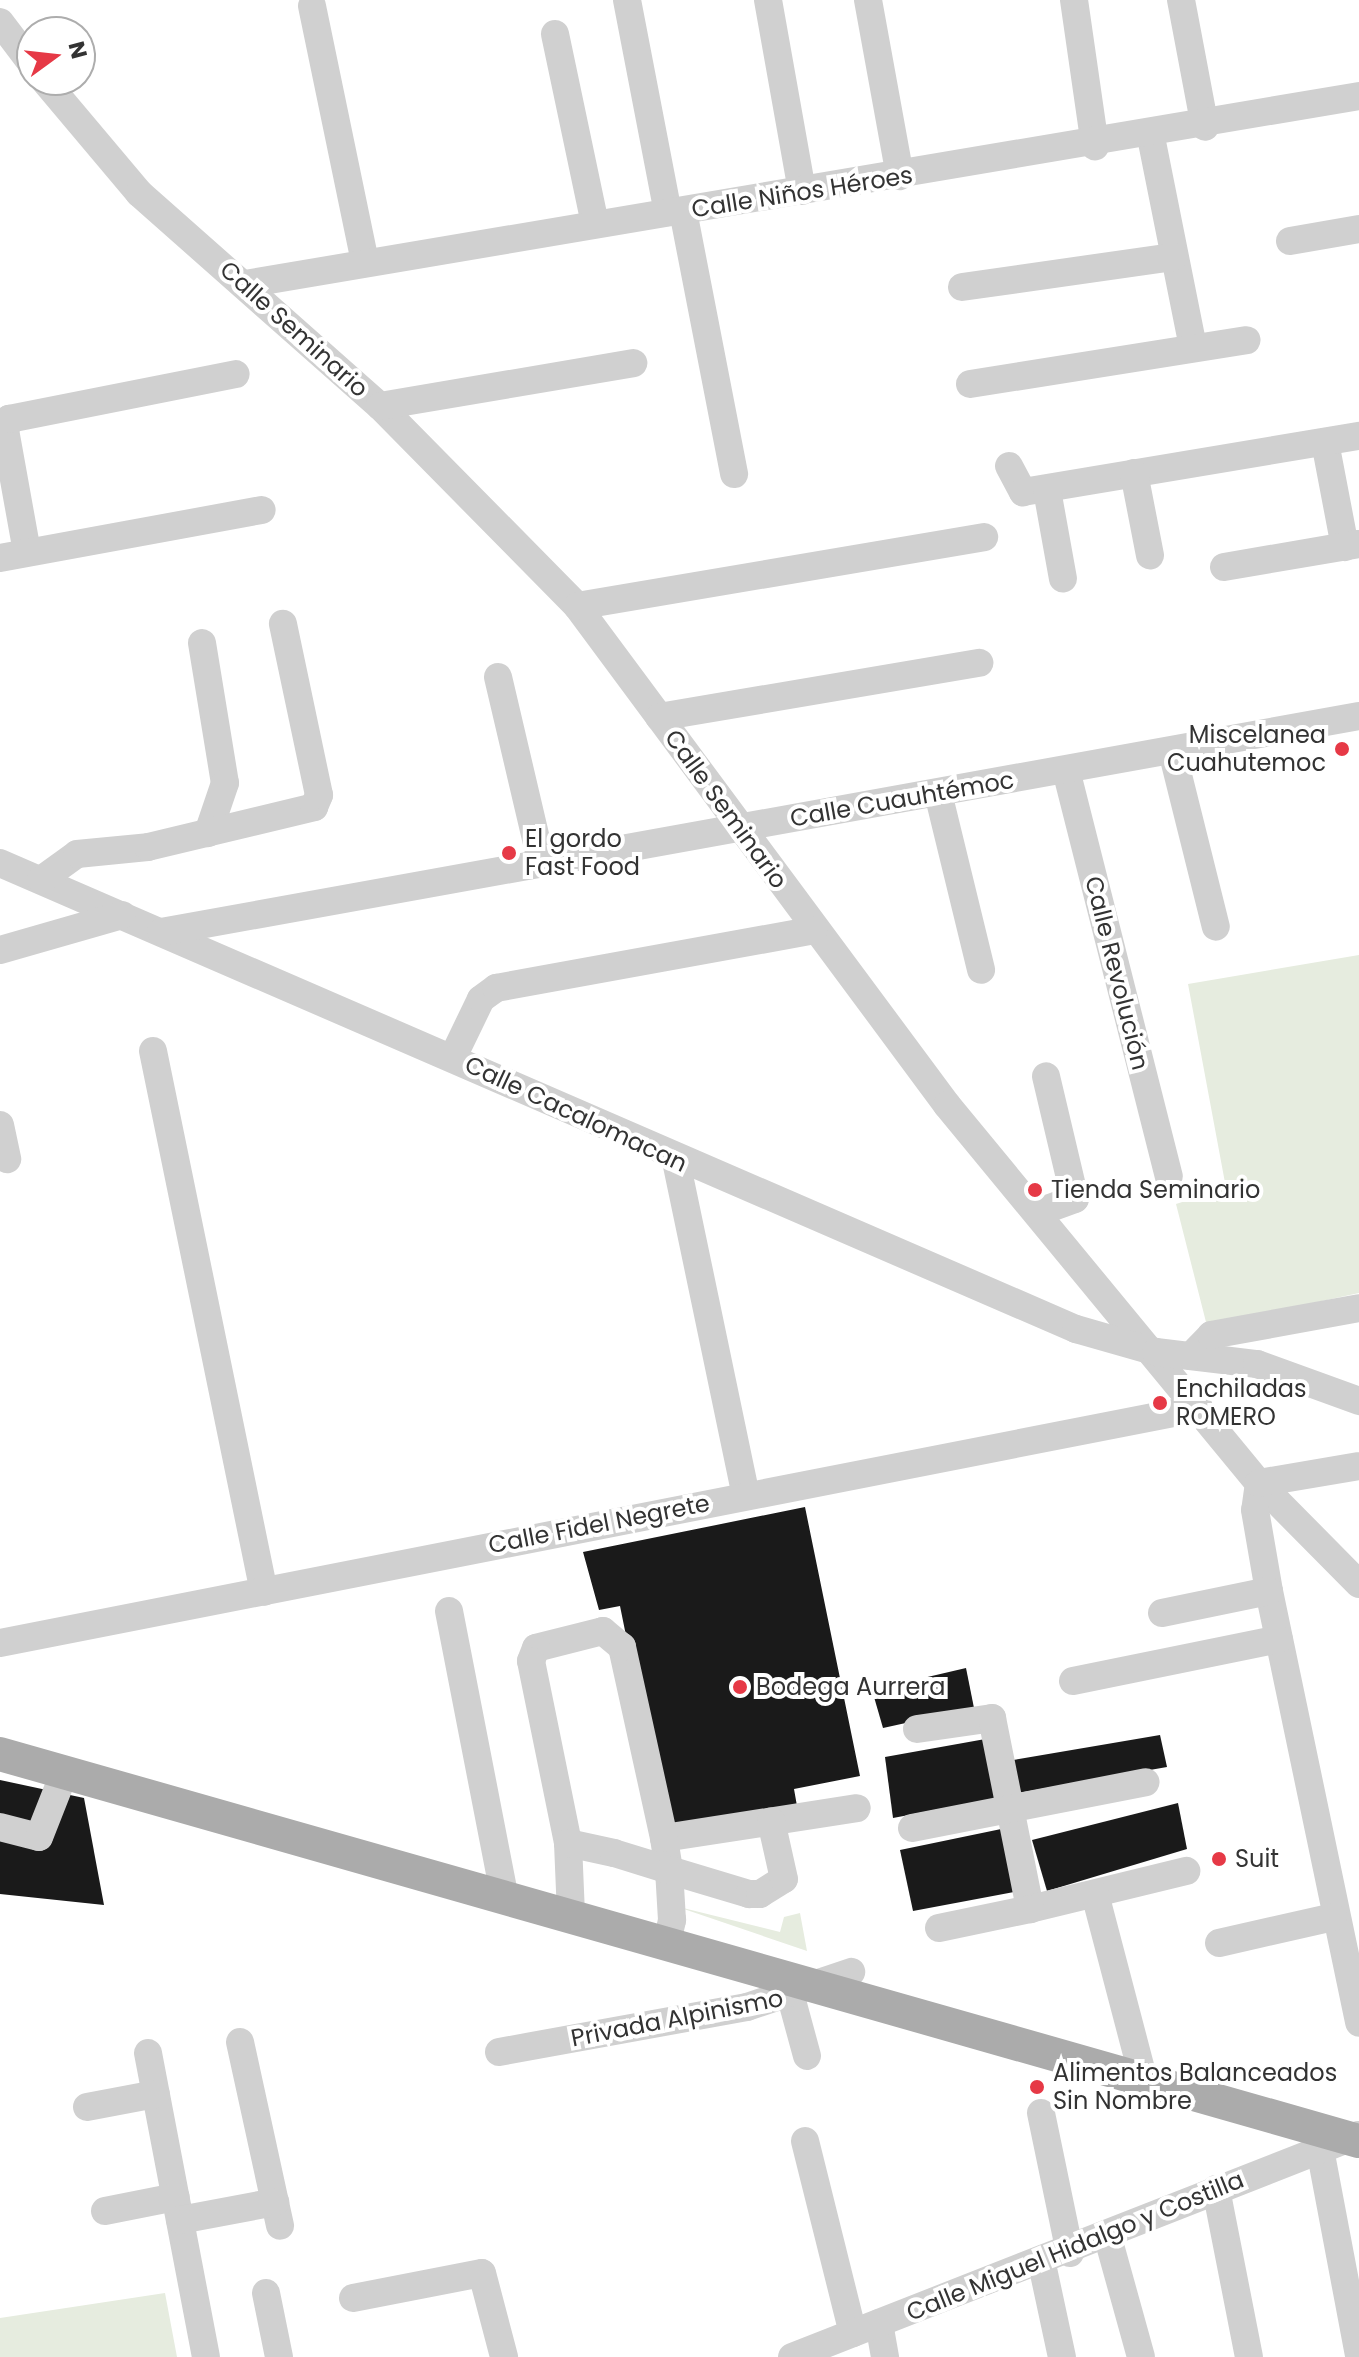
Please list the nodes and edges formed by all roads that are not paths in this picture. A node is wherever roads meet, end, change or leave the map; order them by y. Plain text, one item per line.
1 (627, 0) edge
2 (768, 0) edge
3 (868, 0) edge
4 (1074, 0) edge
5 (1181, 0) edge
6 (312, 6) dead end
7 (0, 22) edge
8 (555, 34) dead end
9 (16, 43) edge
10 (57, 96) edge
11 (1359, 96) edge
12 (1205, 127) junction
13 (1151, 137) junction
14 (1095, 146) junction
15 (900, 176) junction
16 (802, 191) junction
17 (676, 211) junction
18 (595, 224) junction
19 (1359, 229) edge
20 (1290, 241) dead end
21 (1174, 257) junction
22 (365, 261) junction
23 (245, 284) junction
24 (962, 287) dead end
25 (1247, 340) dead end
26 (1193, 348) junction
27 (633, 363) dead end
28 (236, 374) dead end
29 (970, 384) dead end
30 (380, 406) junction
31 (1359, 436) edge
32 (1325, 442) junction
33 (1009, 466) dead end
34 (1134, 473) junction
35 (734, 474) dead end
36 (1047, 490) junction
37 (262, 510) dead end
38 (984, 537) dead end
39 (1352, 545) edge
40 (14, 555) edge
41 (1150, 555) dead end
42 (1224, 567) dead end
43 (1063, 579) dead end
44 (577, 606) junction
45 (283, 624) dead end
46 (202, 643) dead end
47 (979, 663) dead end
48 (498, 677) dead end
49 (1359, 716) edge
50 (659, 717) junction
51 (1172, 751) junction
52 (1066, 770) junction
53 (938, 793) junction
54 (739, 827) junction
55 (208, 833) junction
56 (0, 863) edge
57 (542, 864) junction
58 (41, 880) junction
59 (122, 915) junction
60 (1216, 927) dead end
61 (814, 930) junction
62 (161, 932) junction
63 (0, 950) edge
64 (981, 970) dead end
65 (153, 1051) dead end
66 (453, 1057) junction
67 (1046, 1076) dead end
68 (0, 1125) edge
69 (7, 1159) dead end
70 (676, 1161) junction
71 (1169, 1176) dead end
72 (1039, 1212) junction
73 (1359, 1308) edge
74 (1156, 1352) junction
75 (1191, 1356) junction
76 (1359, 1401) edge
77 (1199, 1408) junction
78 (1359, 1466) edge
79 (1259, 1483) junction
80 (746, 1495) junction
81 (1359, 1584) edge
82 (1269, 1591) junction
83 (264, 1592) junction
84 (449, 1611) dead end
85 (1162, 1613) dead end
86 (1279, 1639) junction
87 (0, 1643) edge
88 (1073, 1681) dead end
89 (917, 1729) dead end
90 (0, 1731) edge
91 (0, 1754) edge
92 (65, 1771) junction
93 (1146, 1782) dead end
94 (857, 1808) dead end
95 (1010, 1810) junction
96 (771, 1821) junction
97 (0, 1827) edge
98 (912, 1828) dead end
99 (664, 1838) junction
100 (568, 1843) junction
101 (669, 1870) junction
102 (1186, 1871) dead end
103 (501, 1884) junction
104 (1095, 1894) junction
105 (573, 1904) junction
106 (1030, 1909) junction
107 (1333, 1917) junction
108 (939, 1928) dead end
109 (670, 1931) junction
110 (1219, 1943) dead end
111 (839, 1979) junction
112 (791, 1997) junction
113 (1359, 2023) edge
114 (240, 2042) dead end
115 (499, 2052) dead end
116 (148, 2053) dead end
117 (807, 2056) dead end
118 (1141, 2068) junction
119 (156, 2094) junction
120 (87, 2107) dead end
121 (1041, 2113) dead end
122 (1350, 2136) edge
123 (805, 2141) dead end
124 (1216, 2189) junction
125 (178, 2208) junction
126 (105, 2211) dead end
127 (1090, 2245) junction
128 (1042, 2264) junction
129 (1109, 2273) junction
130 (266, 2293) dead end
131 (353, 2298) dead end
132 (866, 2328) junction
133 (1359, 2356) edge
134 (206, 2357) edge
135 (279, 2357) edge
136 (504, 2357) edge
137 (792, 2357) edge
138 (885, 2357) edge
139 (1062, 2357) edge
140 (1122, 2357) edge
141 (1141, 2357) edge
142 (1249, 2357) edge

1 - 17 street
2 - 16 street
3 - 15 street
4 - 14 street
5 - 12 street
6 - 22 street
7 - 9 street
8 - 18 street
10 - 23 street, Calle Seminario
11 - 12 street, Calle Niños Héroes
12 - 13 street, Calle Niños Héroes
13 - 14 street, Calle Niños Héroes
13 - 21 street
14 - 15 street, Calle Niños Héroes
15 - 16 street, Calle Niños Héroes
16 - 17 street, Calle Niños Héroes
17 - 18 street, Calle Niños Héroes
17 - 35 street
18 - 22 street, Calle Niños Héroes
19 - 20 street
21 - 24 street
21 - 26 street
22 - 23 street, Calle Niños Héroes
23 - 30 street, Calle Seminario
25 - 26 street
26 - 29 street
27 - 30 street
28 - 40 street
30 - 44 street, Calle Seminario
31 - 32 street
32 - 34 street
32 - 39 street
33 - 36 street
34 - 36 street
34 - 41 street
36 - 43 street
37 - 40 street
38 - 44 street
39 - 42 street
44 - 50 street, Calle Seminario
45 - 55 street
46 - 55 street
47 - 50 street
48 - 57 street
49 - 51 street, Calle Cuauhtémoc
50 - 54 street, Calle Seminario
51 - 52 street, Calle Cuauhtémoc
51 - 60 street
52 - 53 street, Calle Cuauhtémoc
52 - 71 street, Calle Revolución
53 - 54 street, Calle Cuauhtémoc
53 - 64 street
54 - 57 street, Calle Cuauhtémoc
54 - 61 street, Calle Seminario
55 - 58 street
56 - 58 street, Calle Cacalomacan
57 - 62 street, Calle Cuauhtémoc
58 - 59 street, Calle Cacalomacan
59 - 62 street, Calle Cacalomacan
59 - 63 street
61 - 66 street
61 - 72 street, Calle Seminario
62 - 66 street, Calle Cacalomacan
65 - 83 street
66 - 70 street, Calle Cacalomacan
67 - 72 street
68 - 69 street
70 - 74 street, Calle Cacalomacan
70 - 80 street
72 - 74 street, Calle Seminario
73 - 75 street
74 - 75 street, Calle Cacalomacan
74 - 77 street, Calle Seminario
75 - 76 street, Calle Cacalomacan
77 - 79 street, Calle Seminario
77 - 80 street, Calle Fidel Negrete
78 - 79 street
79 - 81 street, Calle Seminario
79 - 82 street
80 - 83 street, Calle Fidel Negrete
82 - 85 street
82 - 86 street
83 - 87 street, Calle Fidel Negrete
84 - 103 street
86 - 88 street
86 - 107 street
89 - 95 street
90 - 103 main road
91 - 92 main road
92 - 97 street
92 - 103 main road
93 - 95 street
94 - 96 street
95 - 98 street
95 - 106 street
96 - 99 street
96 - 101 street
99 - 100 street
99 - 101 street
100 - 101 street
100 - 105 street
101 - 109 street
102 - 104 street
103 - 105 main road
104 - 106 street
104 - 118 street
105 - 109 main road
106 - 108 street
107 - 110 street
107 - 113 street
109 - 111 main road
111 - 112 street, Privada Alpinismo
111 - 118 main road
112 - 115 street, Privada Alpinismo
112 - 117 street
114 - 125 street
116 - 119 street
118 - 122 main road
119 - 120 street
119 - 125 street
121 - 127 street
122 - 124 street, Calle Miguel Hidalgo y Costilla
122 - 133 street
123 - 132 street
124 - 127 street, Calle Miguel Hidalgo y Costilla
124 - 142 street
125 - 126 street
125 - 134 street
127 - 128 street, Calle Miguel Hidalgo y Costilla
127 - 129 street
128 - 132 street, Calle Miguel Hidalgo y Costilla
128 - 139 street
129 - 140 street
129 - 141 street
130 - 135 street
131 - 136 street
132 - 137 street, Calle Miguel Hidalgo y Costilla
132 - 138 street

